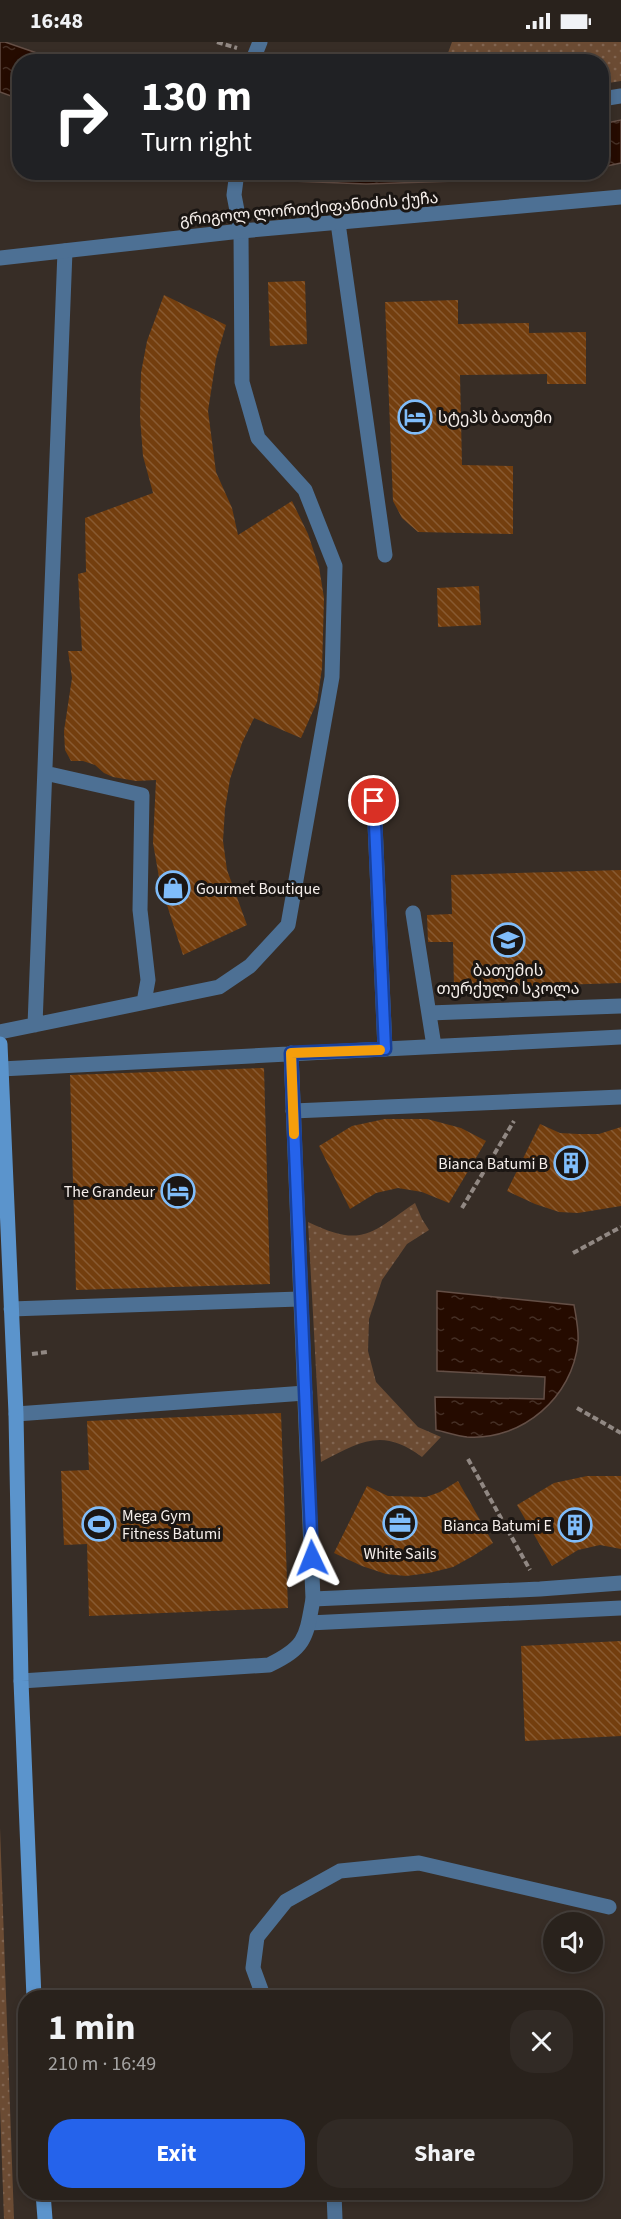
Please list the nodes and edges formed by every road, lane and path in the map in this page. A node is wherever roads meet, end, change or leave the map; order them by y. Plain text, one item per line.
1 (236, 180) edge
2 (621, 197) edge
3 (338, 223) junction
4 (241, 231) junction
5 (65, 251) junction
6 (0, 258) edge
7 (384, 555) dead end
8 (45, 773) junction
9 (374, 801) dead end
10 (413, 913) dead end
11 (144, 1002) junction
12 (621, 1006) edge
13 (429, 1013) junction
14 (35, 1025) junction
15 (0, 1032) edge
16 (621, 1037) edge
17 (0, 1044) edge
18 (434, 1046) junction
19 (385, 1049) junction
20 (291, 1053) junction
21 (1, 1069) edge
22 (621, 1098) edge
23 (525, 1101) junction
24 (293, 1111) junction
25 (462, 1208) dead end
26 (621, 1227) edge
27 (573, 1253) dead end
28 (300, 1299) junction
29 (11, 1309) junction
30 (305, 1393) junction
31 (577, 1408) dead end
32 (16, 1414) junction
33 (621, 1433) edge
34 (468, 1459) dead end
35 (621, 1583) edge
36 (540, 1589) junction
37 (313, 1599) junction
38 (621, 1608) edge
39 (309, 1623) junction
40 (21, 1681) junction
41 (609, 1907) dead end
42 (34, 1990) edge
43 (261, 1990) edge
44 (44, 2200) edge
45 (334, 2200) edge
46 (45, 2219) edge
47 (334, 2219) edge

1 - 4 street
2 - 3 street, გრიგოლ ლორთქიფანიძის ქუჩა
3 - 4 street, გრიგოლ ლორთქიფანიძის ქუჩა
3 - 7 street
4 - 5 street, გრიგოლ ლორთქიფანიძის ქუჩა
4 - 11 street
5 - 6 street, გრიგოლ ლორთქიფანიძის ქუჩა
5 - 8 street
8 - 11 street
8 - 14 street
9 - 19 street
10 - 13 street
11 - 14 street
12 - 13 street
13 - 18 street
14 - 15 street
16 - 18 street
17 - 21 main road
18 - 19 street
19 - 20 street
20 - 21 street
20 - 24 street
21 - 29 main road
22 - 23 street
23 - 24 street
23 - 25 path
24 - 28 street
26 - 27 path
28 - 29 street
28 - 30 street
29 - 32 main road
30 - 32 street
30 - 37 street
31 - 33 path
32 - 40 main road
34 - 36 path
35 - 36 street
36 - 37 street
37 - 39 street
38 - 39 street
39 - 40 street
40 - 42 main road
41 - 43 street
44 - 46 main road
45 - 47 street

